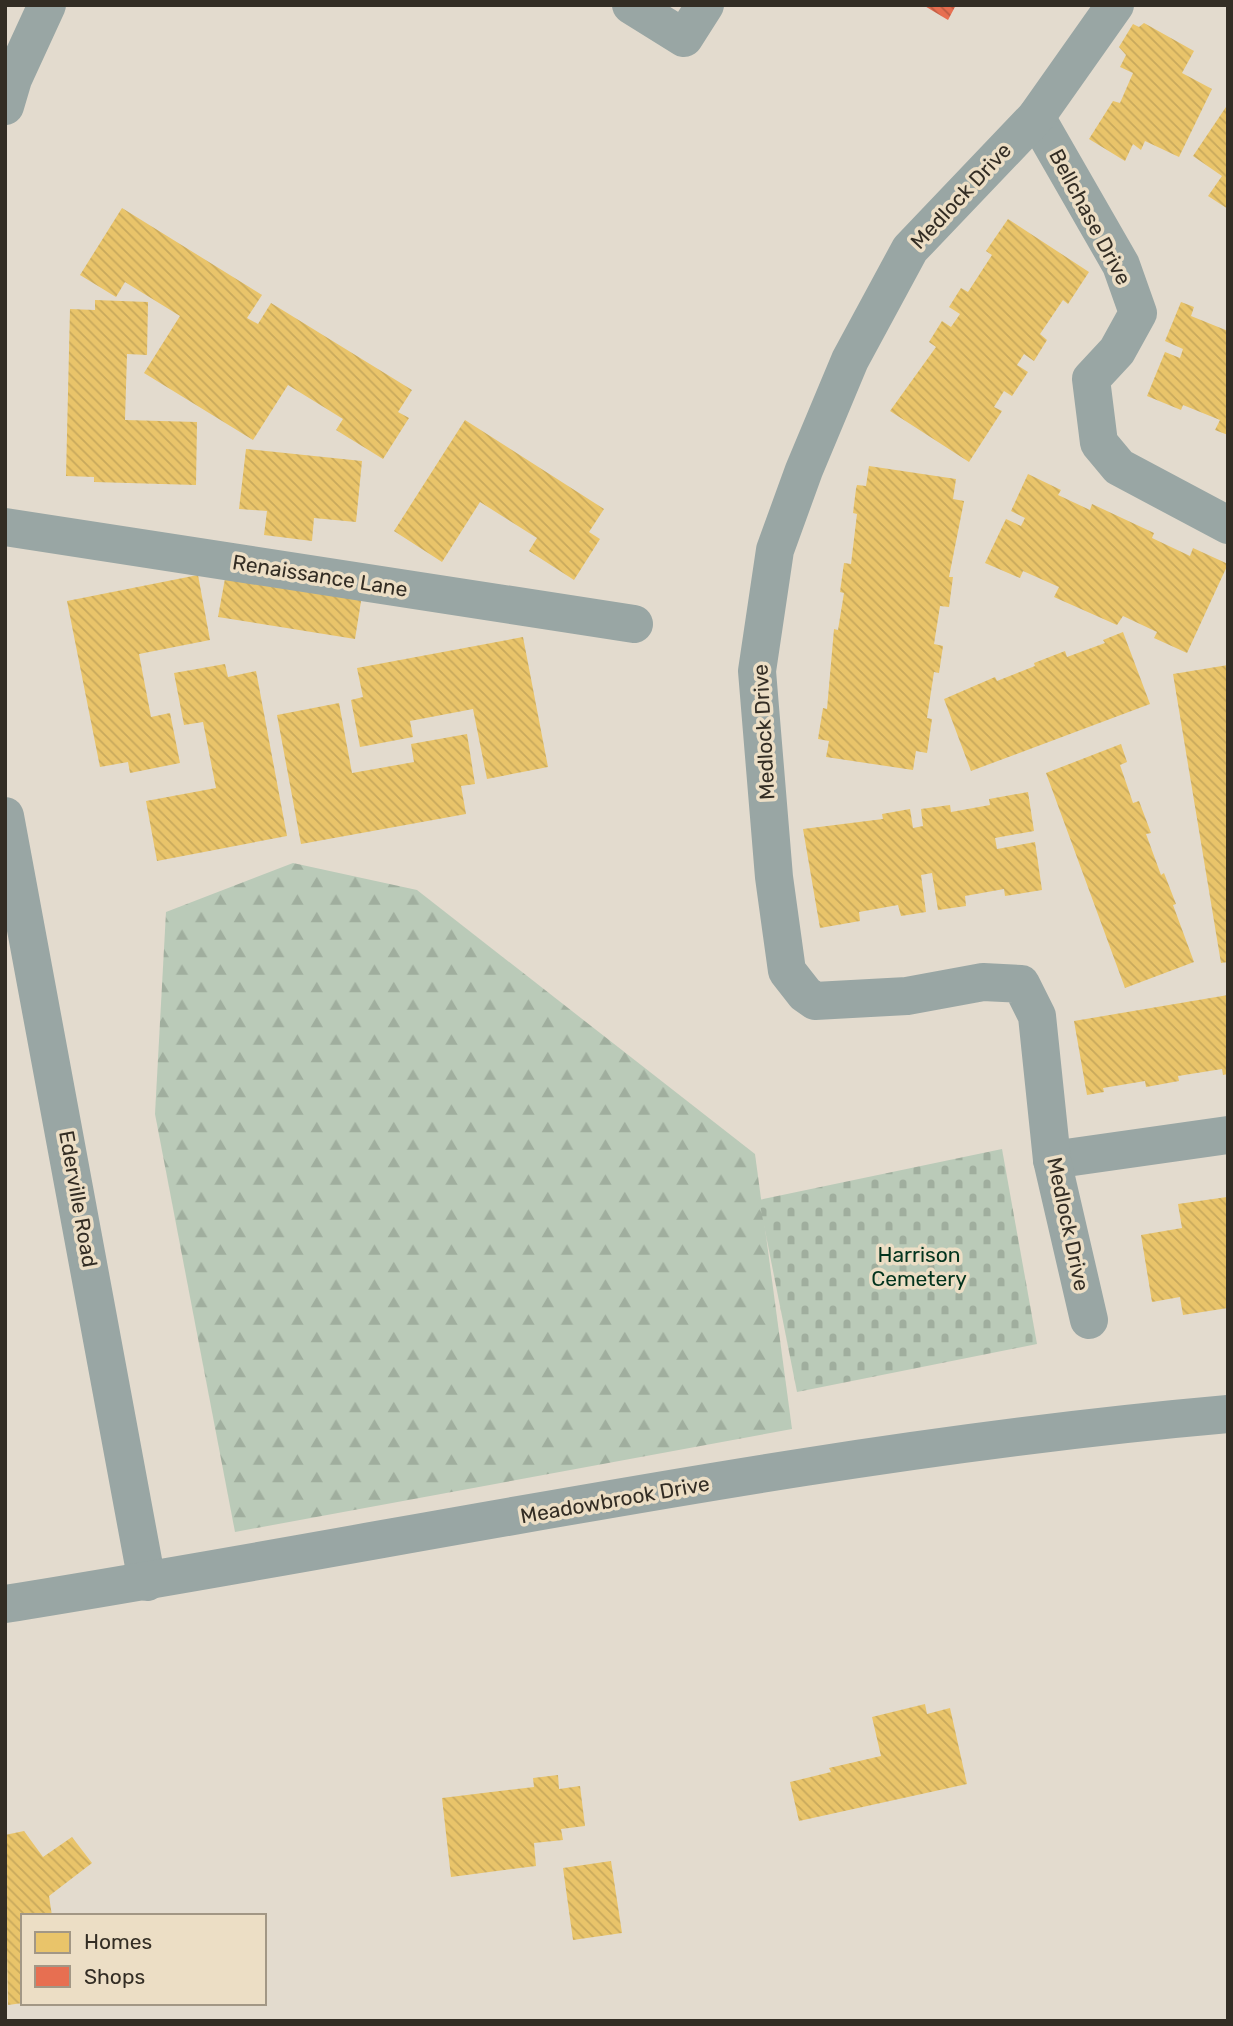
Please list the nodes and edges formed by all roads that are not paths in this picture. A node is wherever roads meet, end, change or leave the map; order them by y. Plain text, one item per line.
1 (47, 5) edge
2 (631, 5) edge
3 (705, 5) edge
4 (1115, 5) edge
5 (5, 106) edge
6 (1036, 117) junction
7 (1228, 525) edge
8 (5, 527) edge
9 (634, 624) dead end
10 (5, 816) edge
11 (1228, 1135) edge
12 (1052, 1160) junction
13 (1089, 1320) dead end
14 (1228, 1414) edge
15 (147, 1582) junction
16 (5, 1604) edge

1 - 5 street
2 - 3 street
4 - 6 street, Medlock Drive
6 - 7 street, Bellchase Drive
6 - 12 street, Medlock Drive
8 - 9 street, Renaissance Lane
10 - 15 street, Ederville Road
11 - 12 street
12 - 13 street, Medlock Drive
14 - 15 street, Meadowbrook Drive
15 - 16 street, Meadowbrook Drive

